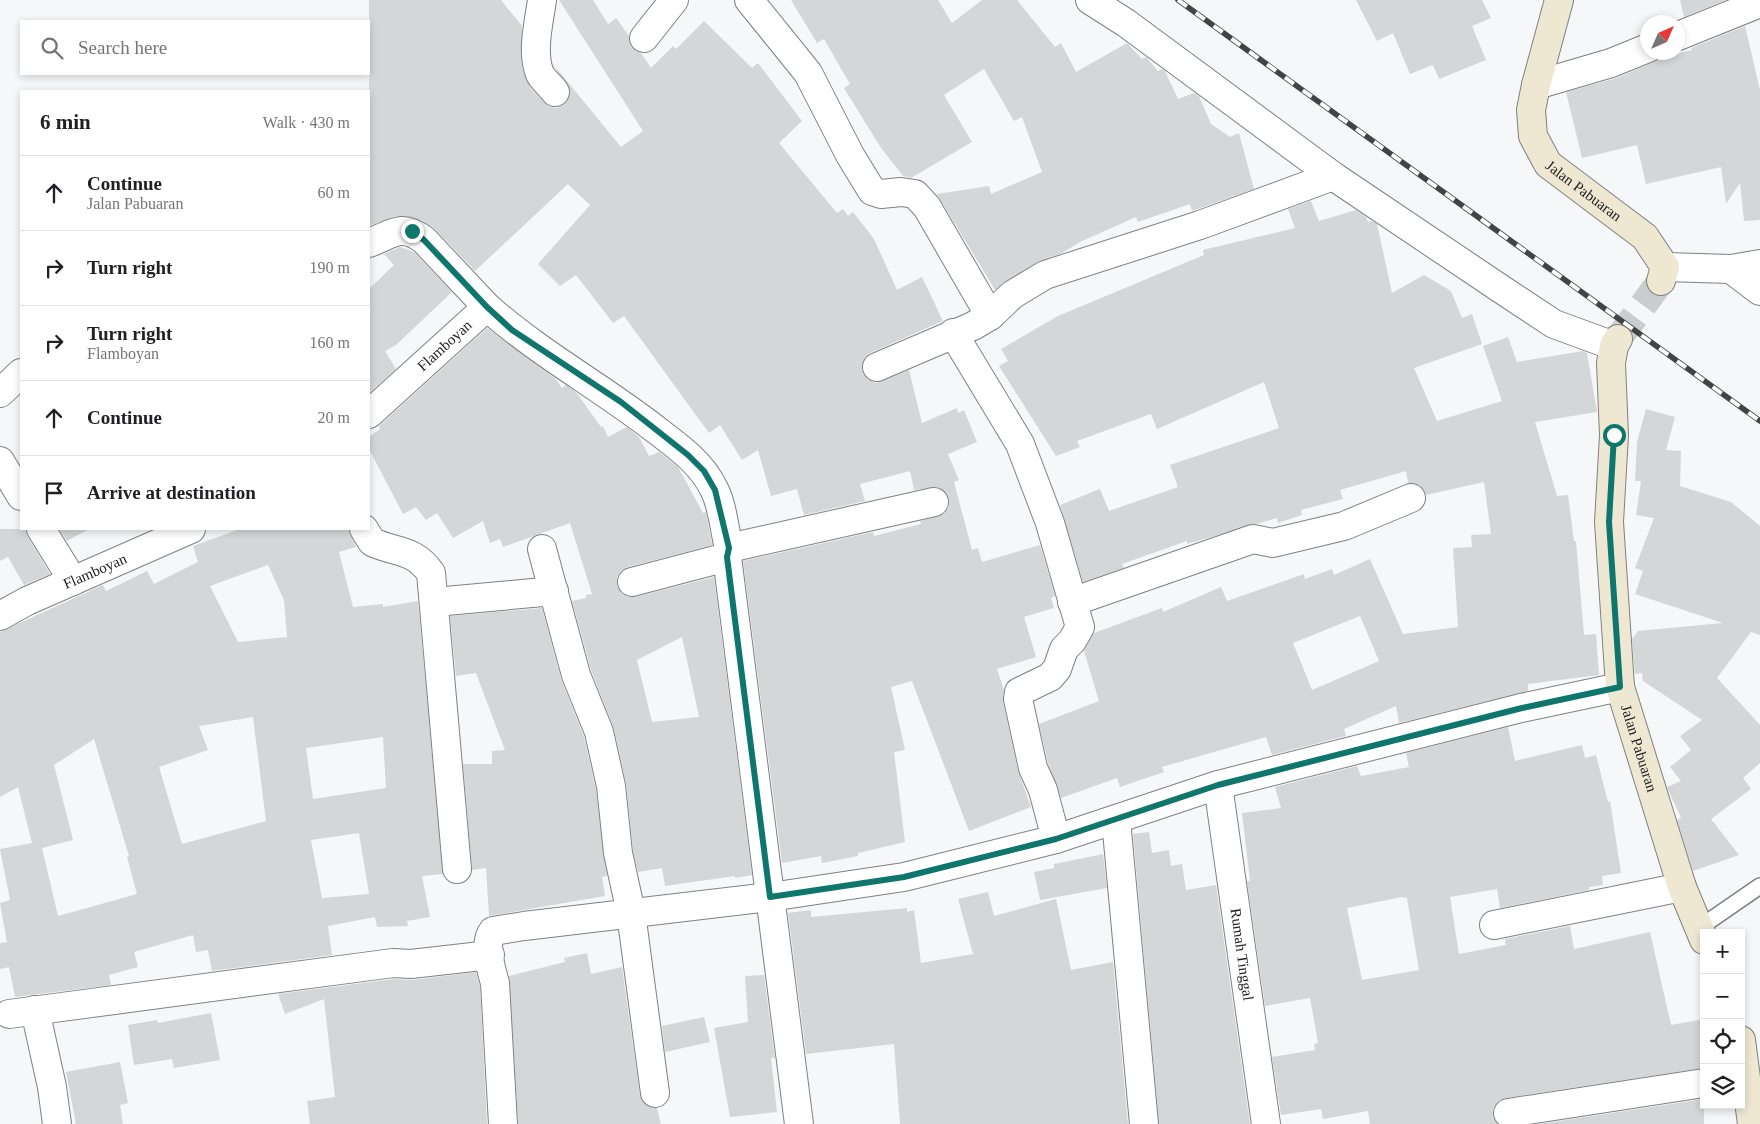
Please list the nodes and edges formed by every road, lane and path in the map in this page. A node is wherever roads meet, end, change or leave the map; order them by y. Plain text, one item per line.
1 (542, 0) edge
2 (674, 0) edge
3 (749, 0) edge
4 (1090, 0) edge
5 (1559, 0) edge
6 (1760, 3) edge
7 (1685, 33) edge
8 (644, 38) dead end
9 (1640, 51) edge
10 (1536, 85) junction
11 (555, 92) dead end
12 (1334, 176) junction
13 (370, 243) edge
14 (1760, 264) edge
15 (1731, 269) junction
16 (1760, 291) edge
17 (487, 307) junction
18 (990, 316) junction
19 (953, 334) junction
20 (877, 368) dead end
21 (20, 374) edge
22 (0, 393) edge
23 (370, 413) edge
24 (0, 461) edge
25 (20, 494) edge
26 (1411, 498) dead end
27 (934, 502) dead end
28 (42, 530) edge
29 (189, 530) edge
30 (365, 530) edge
31 (542, 549) dead end
32 (728, 552) junction
33 (73, 581) junction
34 (632, 582) dead end
35 (554, 591) junction
36 (435, 602) junction
37 (1072, 602) junction
38 (0, 616) edge
39 (1620, 687) junction
40 (1218, 785) junction
41 (1116, 820) junction
42 (1056, 839) junction
43 (457, 869) dead end
44 (1760, 886) edge
45 (1682, 887) junction
46 (770, 897) junction
47 (631, 912) junction
48 (1494, 925) dead end
49 (1707, 929) edge
50 (1700, 932) edge
51 (490, 955) junction
52 (1745, 1083) edge
53 (1700, 1084) edge
54 (655, 1093) dead end
55 (1508, 1113) dead end
56 (57, 1124) edge
57 (503, 1124) edge
58 (799, 1124) edge
59 (1144, 1124) edge
60 (1266, 1124) edge
61 (1752, 1124) edge

1 - 11 street
2 - 8 street
3 - 18 street
4 - 12 street
5 - 10 street, Jalan Pabuaran
6 - 7 street
9 - 10 street
10 - 15 street, Jalan Pabuaran
12 - 18 street
12 - 39 street, Jalan Pabuaran
13 - 17 street
14 - 15 street
15 - 16 street
17 - 23 street, Flamboyan
17 - 32 street
18 - 19 street
19 - 20 street
19 - 37 street
21 - 22 street
24 - 25 street
26 - 37 street
27 - 32 street
28 - 33 street
29 - 33 street, Flamboyan
30 - 36 street
31 - 35 street
32 - 34 street
32 - 46 street
33 - 38 street, Flamboyan
35 - 36 street
35 - 47 street
36 - 43 street
37 - 42 street
39 - 40 street
39 - 45 street, Jalan Pabuaran
40 - 41 street
40 - 60 street, Rumah Tinggal
41 - 42 street
41 - 59 street
42 - 46 street
44 - 49 lane
45 - 48 street
45 - 50 street, Jalan Pabuaran
46 - 47 street
46 - 58 street
47 - 51 street
47 - 54 street
51 - 56 street
51 - 57 street
52 - 61 street
53 - 55 street

